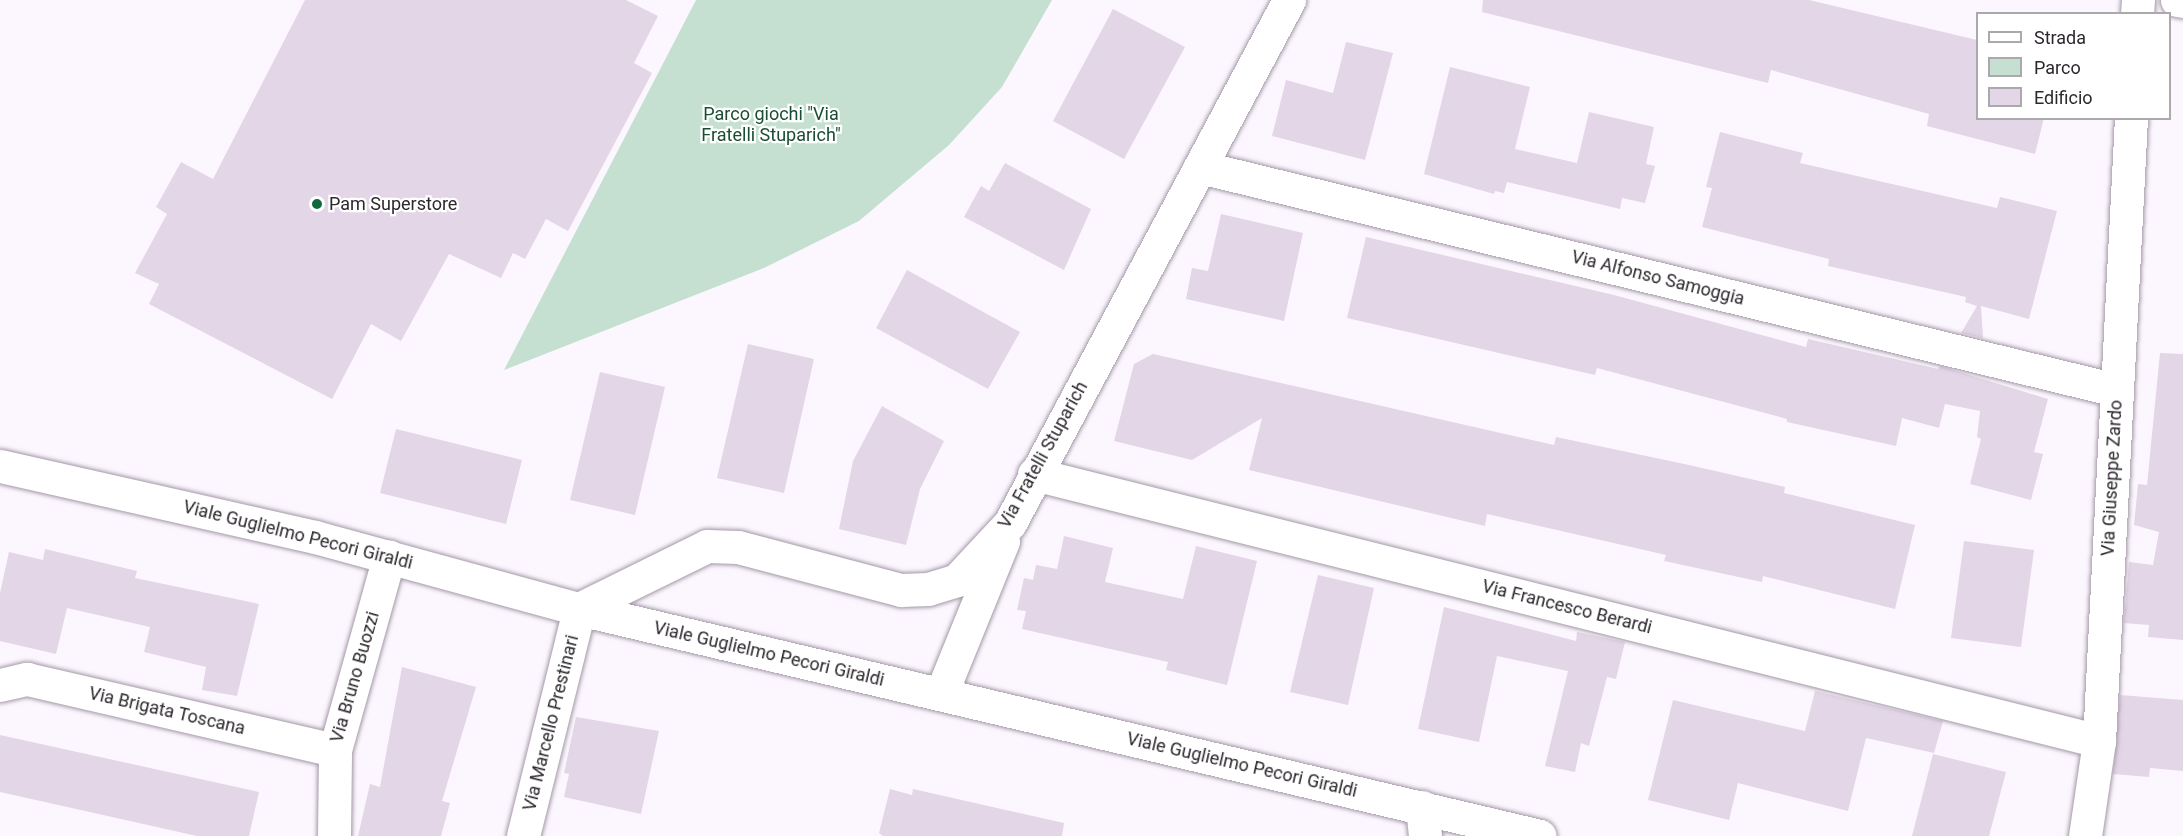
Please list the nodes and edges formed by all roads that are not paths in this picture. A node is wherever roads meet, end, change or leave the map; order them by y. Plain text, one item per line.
1 (1289, 0) edge
2 (2176, 0) edge
3 (2183, 1) edge
4 (2131, 120) edge
5 (1200, 166) junction
6 (2116, 390) junction
7 (0, 466) edge
8 (1034, 474) junction
9 (1010, 523) junction
10 (389, 556) junction
11 (579, 609) junction
12 (0, 685) edge
13 (941, 694) junction
14 (2099, 741) junction
15 (334, 750) junction
16 (1423, 821) edge
17 (334, 836) edge
18 (524, 836) edge
19 (1540, 836) edge
20 (2085, 836) edge

1 - 5 street, Via Fratelli Stuparich
2 - 3 street
4 - 6 street, Via Giuseppe Zardo
5 - 6 street, Via Alfonso Samoggia
5 - 8 street, Via Fratelli Stuparich
6 - 14 street, Via Giuseppe Zardo
7 - 10 street, Viale Guglielmo Pecori Giraldi
8 - 9 street, Via Fratelli Stuparich
8 - 14 street, Via Francesco Berardi
9 - 11 street, Via Fratelli Stuparich
9 - 13 street
10 - 11 street, Viale Guglielmo Pecori Giraldi
10 - 15 street, Via Bruno Buozzi
11 - 13 street, Viale Guglielmo Pecori Giraldi
11 - 18 street, Via Marcello Prestinari
12 - 15 street, Via Brigata Toscana
13 - 16 street, Viale Guglielmo Pecori Giraldi
14 - 20 street, Via Giuseppe Zardo
15 - 17 street, Via Bruno Buozzi
16 - 19 street, Viale Guglielmo Pecori Giraldi

